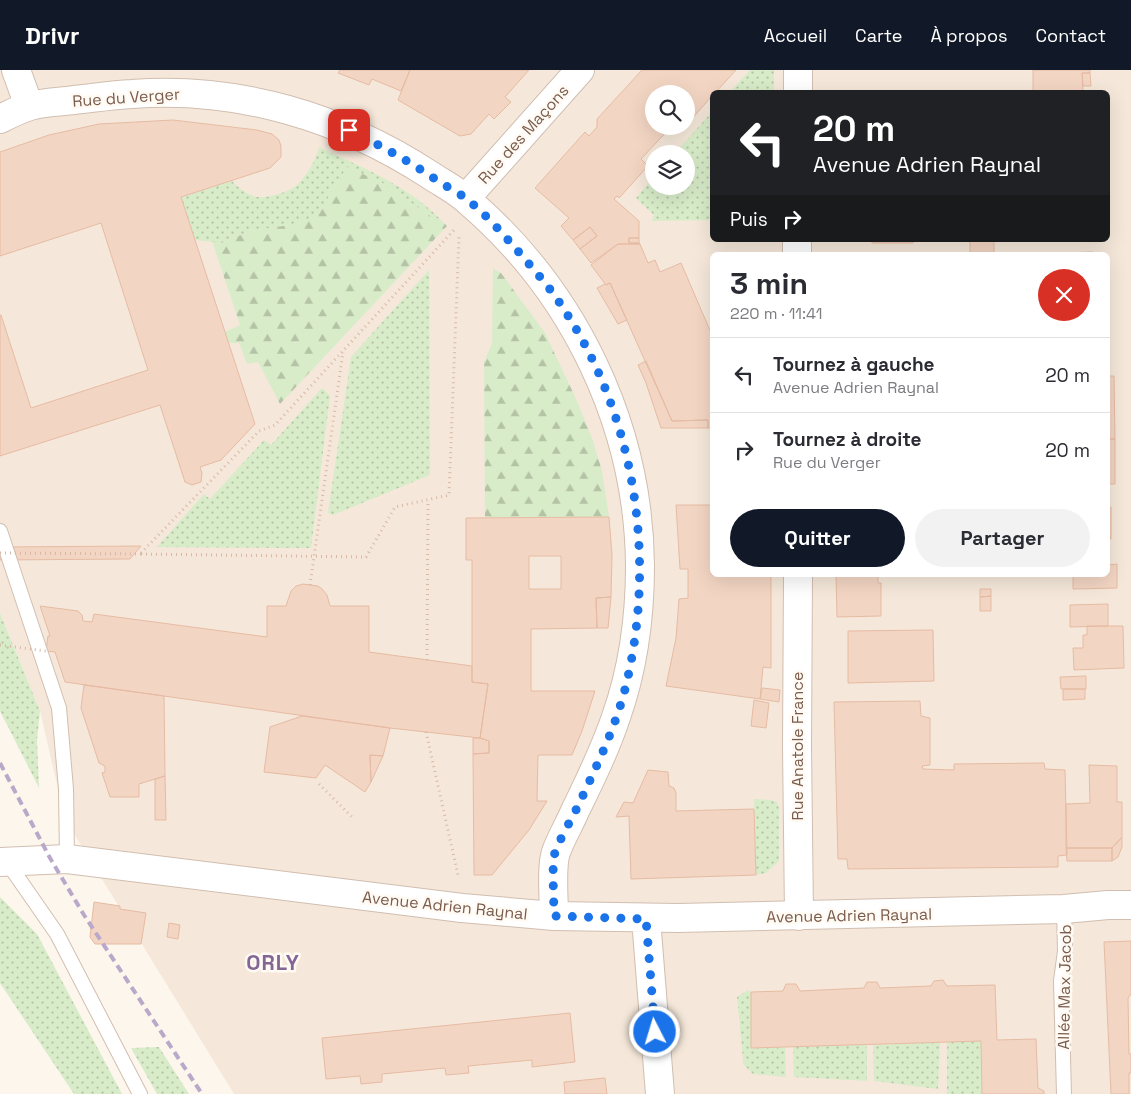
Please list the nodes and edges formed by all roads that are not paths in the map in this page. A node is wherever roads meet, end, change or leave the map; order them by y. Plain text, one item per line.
1 (16, 70) edge
2 (580, 70) edge
3 (798, 70) edge
4 (798, 90) edge
5 (29, 106) junction
6 (0, 118) edge
7 (466, 198) junction
8 (0, 530) edge
9 (798, 577) edge
10 (68, 859) junction
11 (3, 862) edge
12 (1131, 906) edge
13 (1064, 909) junction
14 (554, 916) junction
15 (799, 916) junction
16 (646, 919) junction
17 (140, 1094) edge
18 (660, 1094) edge
19 (1064, 1094) edge

1 - 5 street
2 - 7 street, Rue des Maçons
3 - 4 street
5 - 6 street, Rue du Verger
5 - 7 street, Rue du Verger
7 - 14 street, Rue du Verger
8 - 10 lane
9 - 15 street, Rue Anatole France
10 - 11 street, Avenue Adrien Raynal
10 - 14 street, Avenue Adrien Raynal
11 - 17 lane
12 - 13 street, Avenue Adrien Raynal
13 - 15 street, Avenue Adrien Raynal
13 - 19 lane, Allée Max Jacob
14 - 16 street, Avenue Adrien Raynal
15 - 16 street, Avenue Adrien Raynal
16 - 18 street

